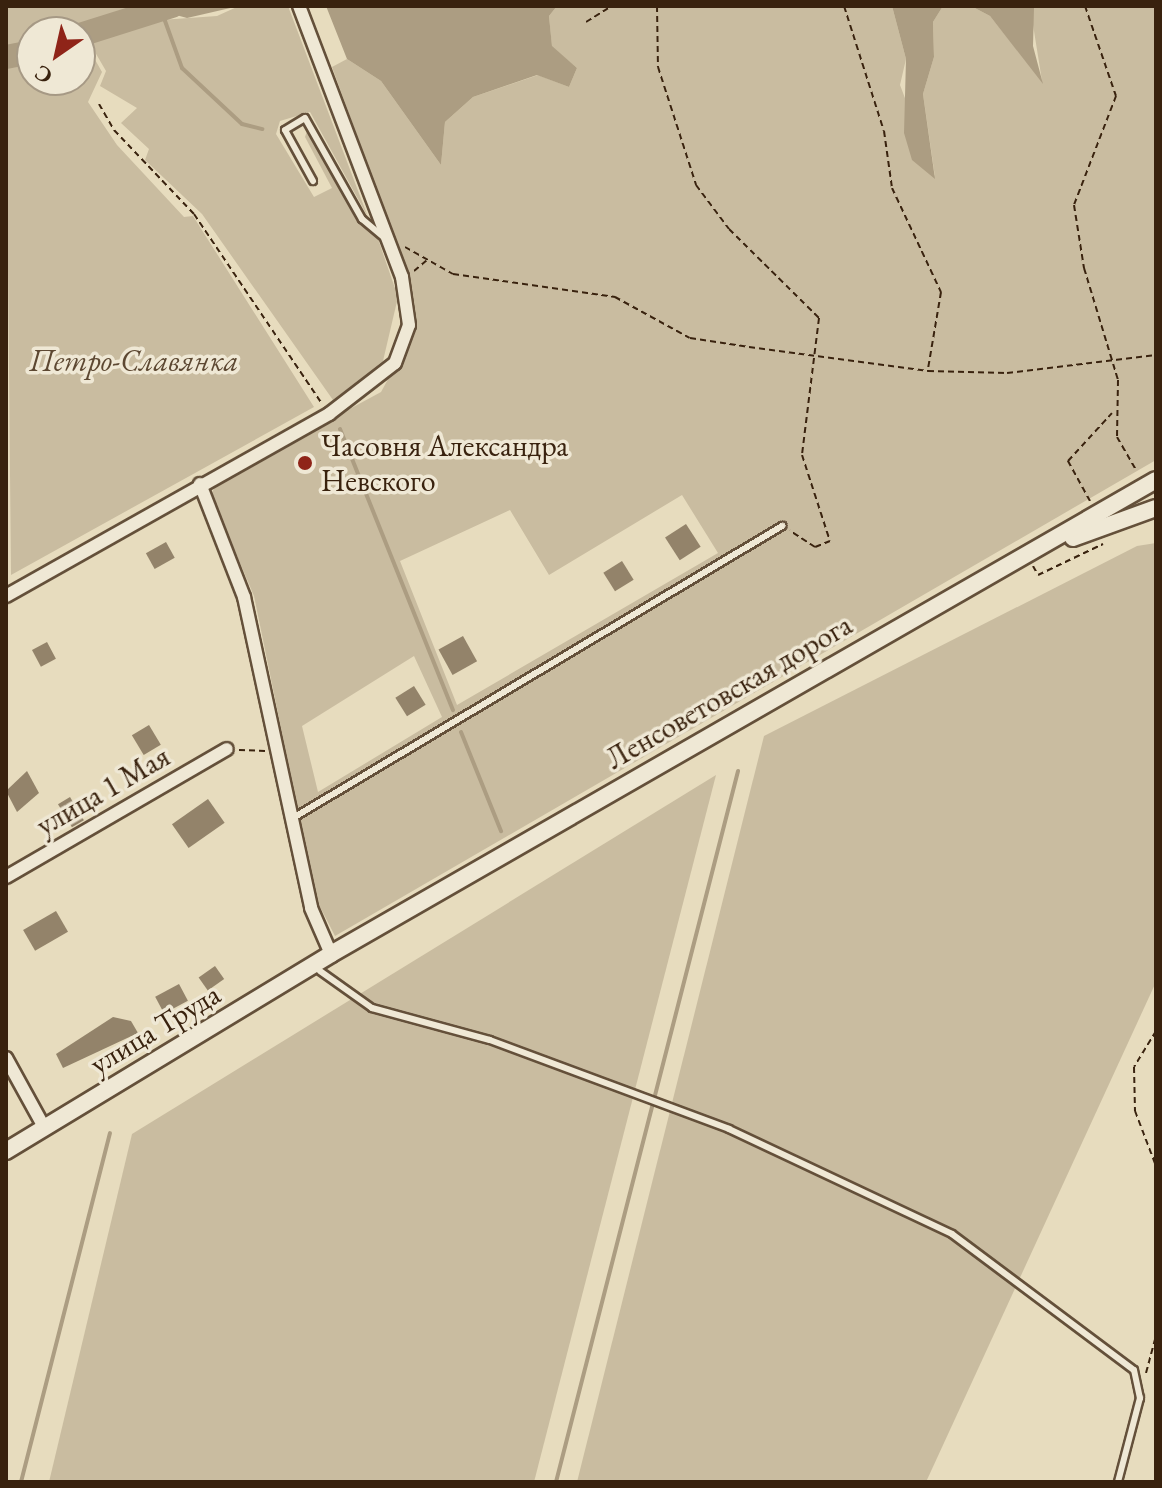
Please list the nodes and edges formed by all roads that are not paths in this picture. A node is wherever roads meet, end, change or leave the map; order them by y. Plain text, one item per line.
1 (299, 6) edge
2 (313, 181) dead end
3 (388, 241) junction
4 (1150, 483) edge
5 (200, 484) junction
6 (1156, 508) edge
7 (782, 526) road end
8 (1027, 555) junction
9 (6, 596) edge
10 (228, 749) road end
11 (290, 820) junction
12 (6, 877) edge
13 (331, 954) junction
14 (320, 971) dead end
15 (6, 1058) edge
16 (45, 1129) junction
17 (6, 1151) edge
18 (1118, 1482) edge

1 - 3 street
2 - 3 lane
3 - 5 street
4 - 8 street, Ленсоветовская дорога
5 - 9 street
5 - 11 street
6 - 8 street
7 - 11 lane
8 - 13 street, Ленсоветовская дорога
10 - 12 street, улица 1 Мая
11 - 13 street
13 - 16 street, улица Труда
14 - 18 lane
15 - 16 street
16 - 17 street, улица Труда

